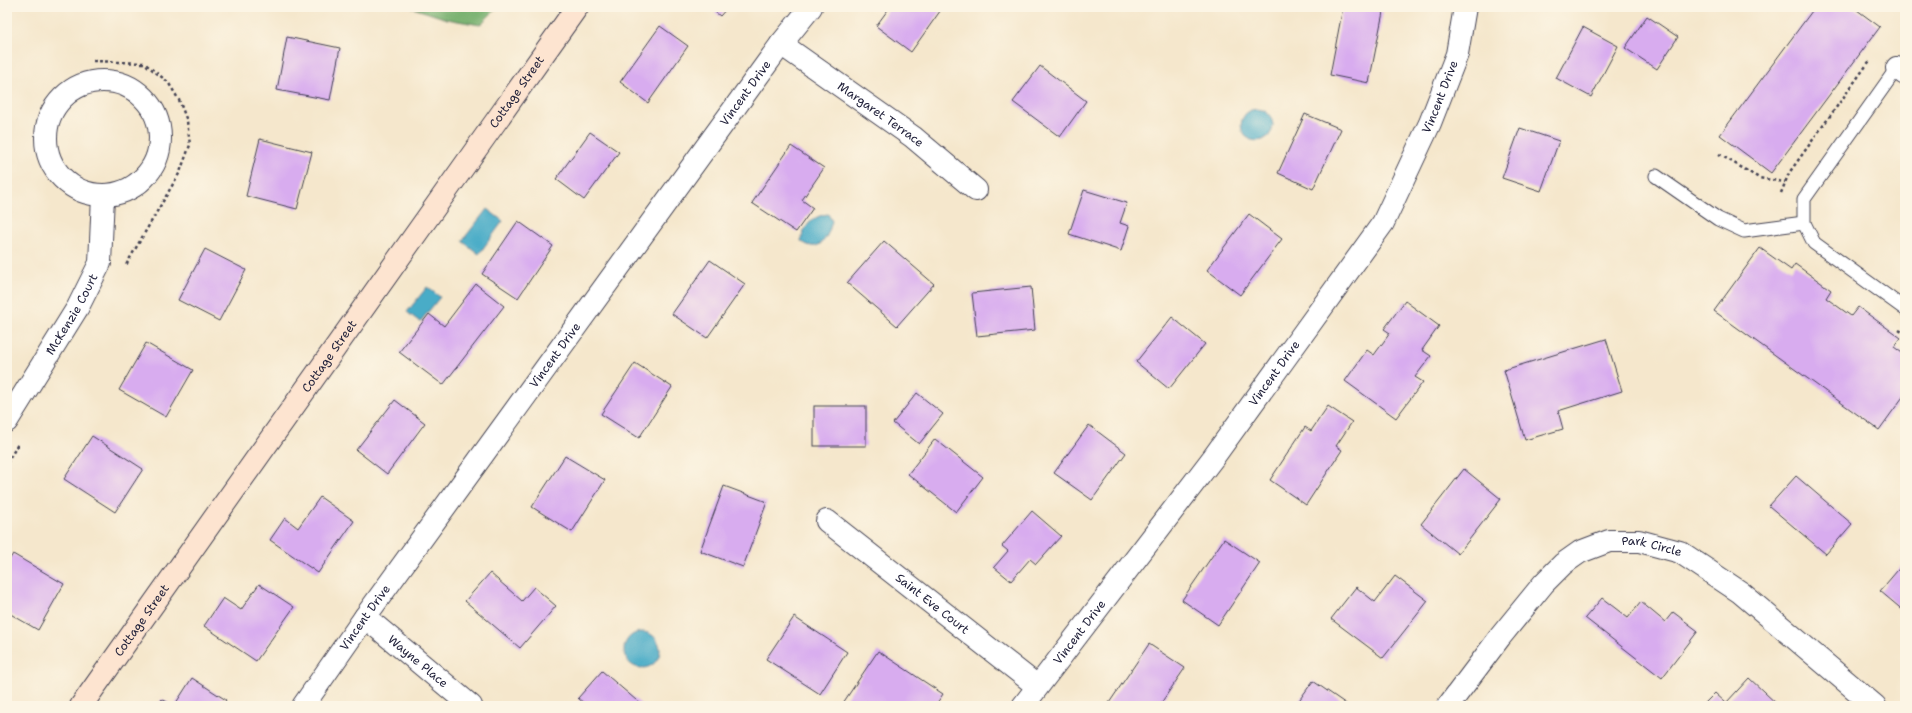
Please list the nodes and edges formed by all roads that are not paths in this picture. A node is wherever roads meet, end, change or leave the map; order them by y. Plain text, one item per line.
1 (577, 7) edge
2 (811, 7) edge
3 (1465, 7) edge
4 (781, 44) junction
5 (1901, 71) edge
6 (1656, 176) dead end
7 (976, 190) dead end
8 (103, 196) junction
9 (1804, 223) junction
10 (1905, 309) edge
11 (7, 421) edge
12 (827, 521) dead end
13 (365, 617) junction
14 (1037, 686) junction
15 (81, 706) edge
16 (303, 706) edge
17 (471, 706) edge
18 (1022, 706) edge
19 (1448, 706) edge
20 (1874, 706) edge

1 - 15 street, Cottage Street
2 - 4 street, Vincent Drive
3 - 14 street, Vincent Drive
4 - 7 street, Margaret Terrace
4 - 13 street, Vincent Drive
5 - 9 lane
6 - 9 lane
8 - 8 street
8 - 11 street, McKenzie Court
9 - 10 lane
12 - 14 street, Saint Eve Court
13 - 16 street, Vincent Drive
13 - 17 street, Wayne Place
14 - 18 street, Vincent Drive
19 - 20 street, Park Circle

